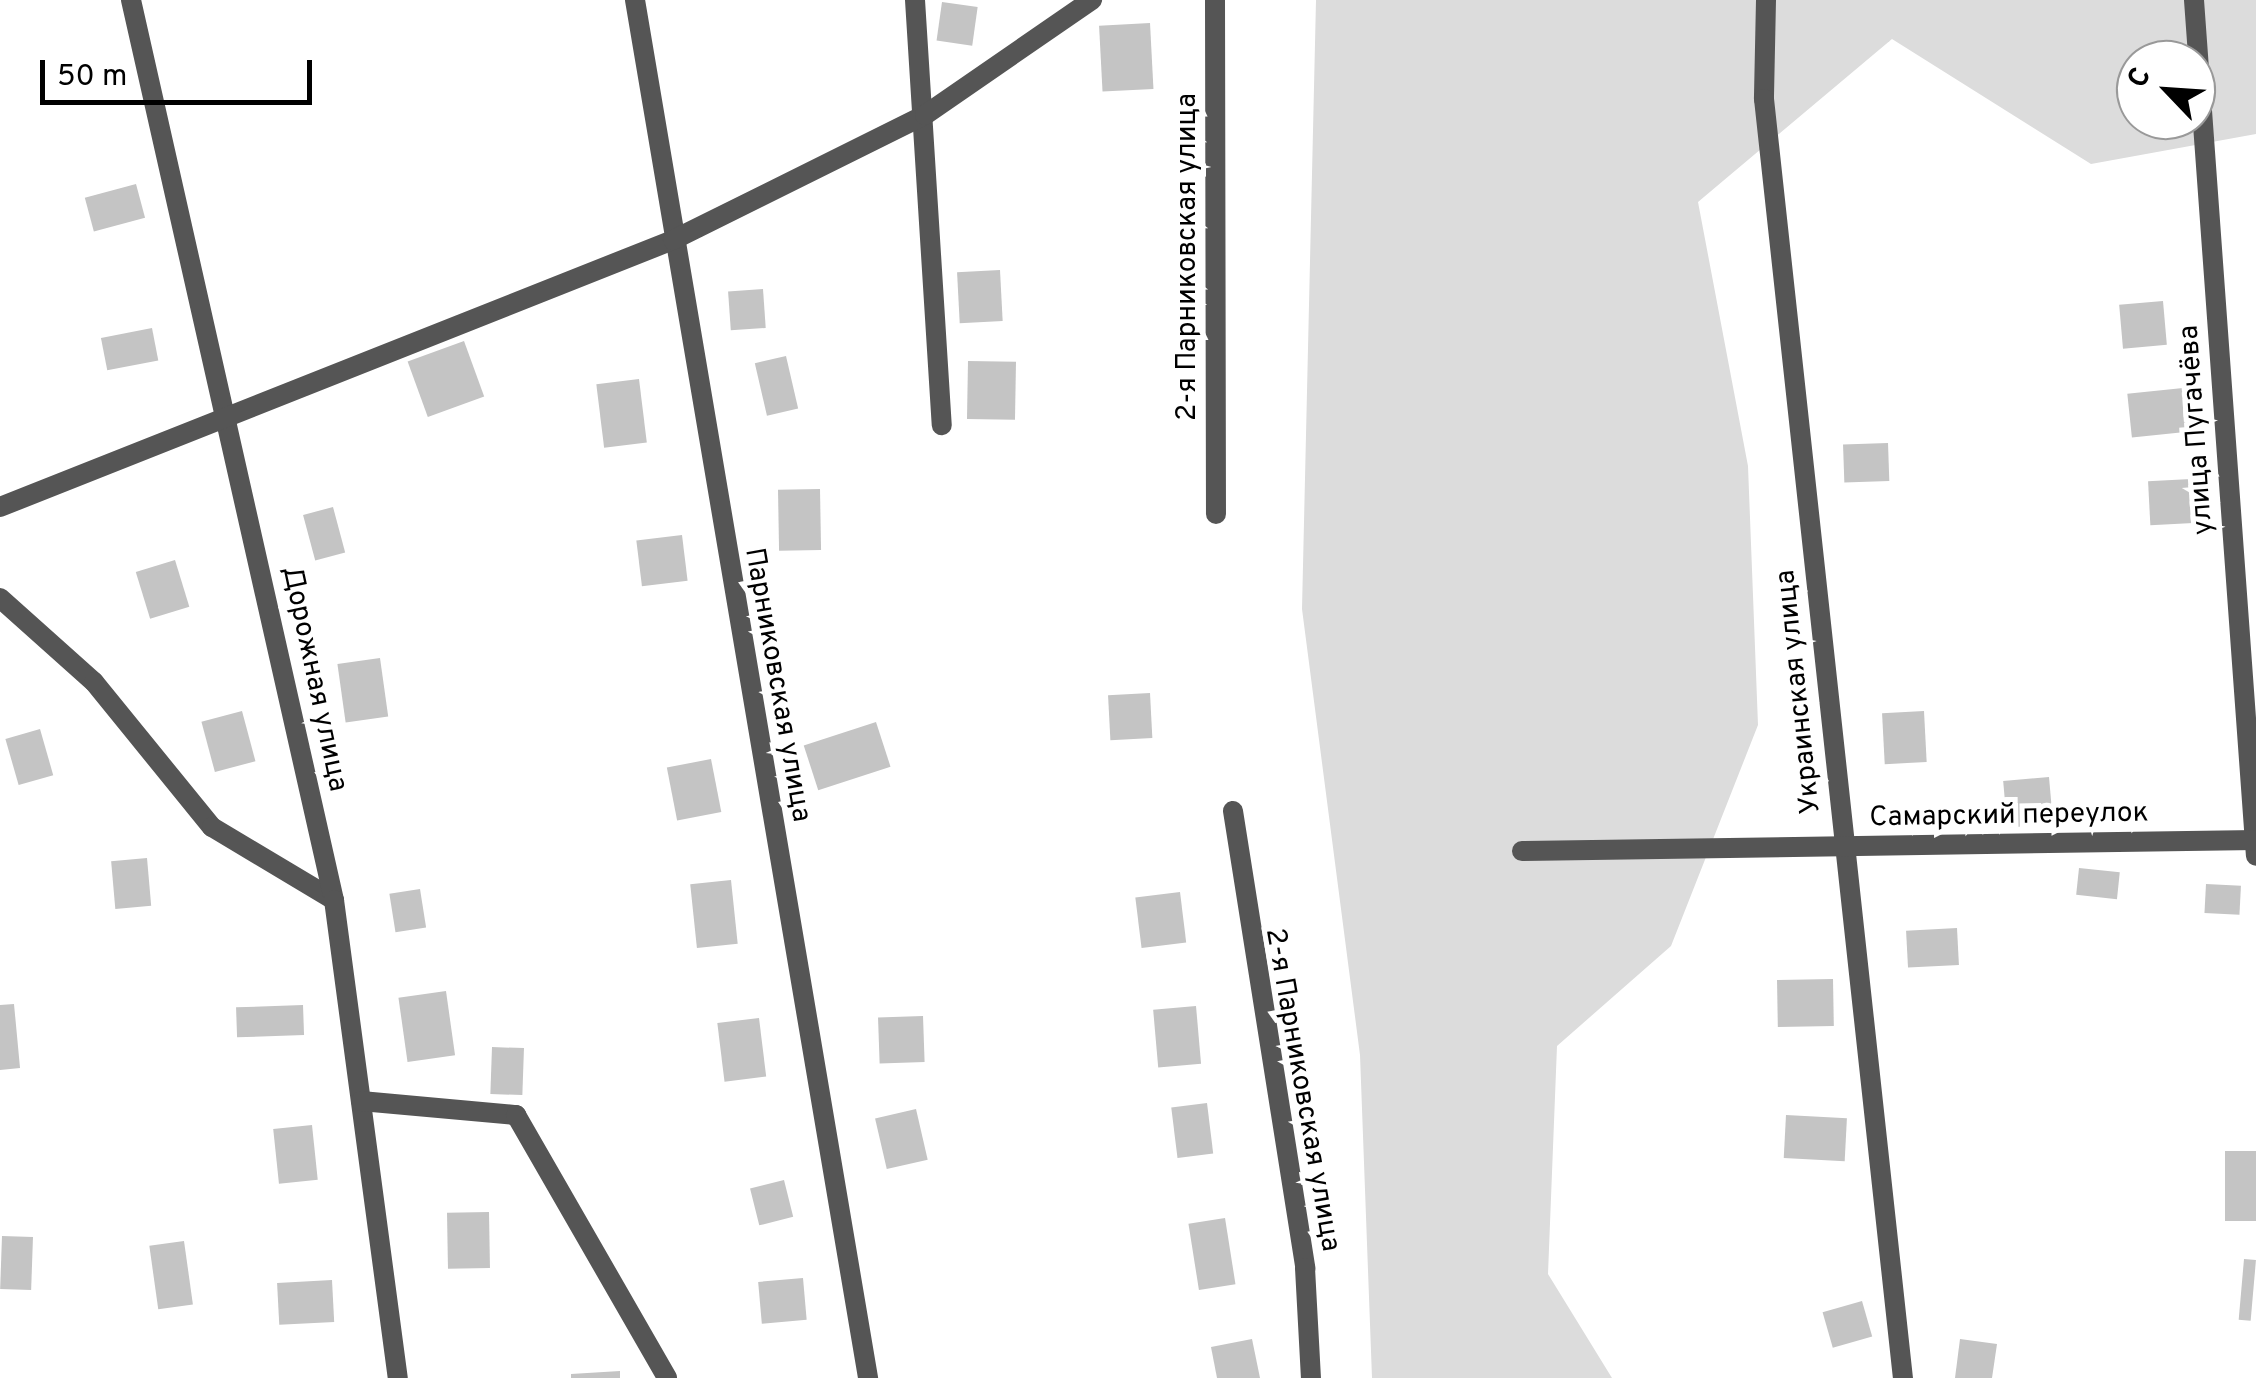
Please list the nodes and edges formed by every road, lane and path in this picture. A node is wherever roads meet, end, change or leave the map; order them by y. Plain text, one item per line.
1 (131, 0) edge
2 (635, 0) edge
3 (916, 0) edge
4 (1092, 0) edge
5 (1214, 0) edge
6 (1766, 0) edge
7 (2194, 0) edge
8 (925, 115) junction
9 (674, 240) junction
10 (230, 419) junction
11 (942, 424) dead end
12 (0, 507) edge
13 (1216, 514) dead end
14 (0, 598) edge
15 (1233, 811) dead end
16 (1843, 846) junction
17 (2255, 846) edge
18 (1522, 851) dead end
19 (334, 900) junction
20 (360, 1100) junction
21 (398, 1378) edge
22 (667, 1378) edge
23 (868, 1378) edge
24 (1311, 1378) edge
25 (1903, 1378) edge

1 - 10 street, Дорожная улица
2 - 9 street, Парниковская улица
3 - 8 street
4 - 8 street
5 - 13 street, 2-я Парниковская улица
6 - 16 street, Украинская улица
7 - 17 street, улица Пугачёва
8 - 9 street
8 - 11 street
9 - 10 street
9 - 23 street, Парниковская улица
10 - 12 street
10 - 19 street, Дорожная улица
14 - 19 street
15 - 24 street, 2-я Парниковская улица
16 - 17 street, Самарский переулок
16 - 18 street, Самарский переулок
16 - 25 street, Украинская улица
19 - 20 street, Дорожная улица
20 - 21 street, Дорожная улица
20 - 22 street

